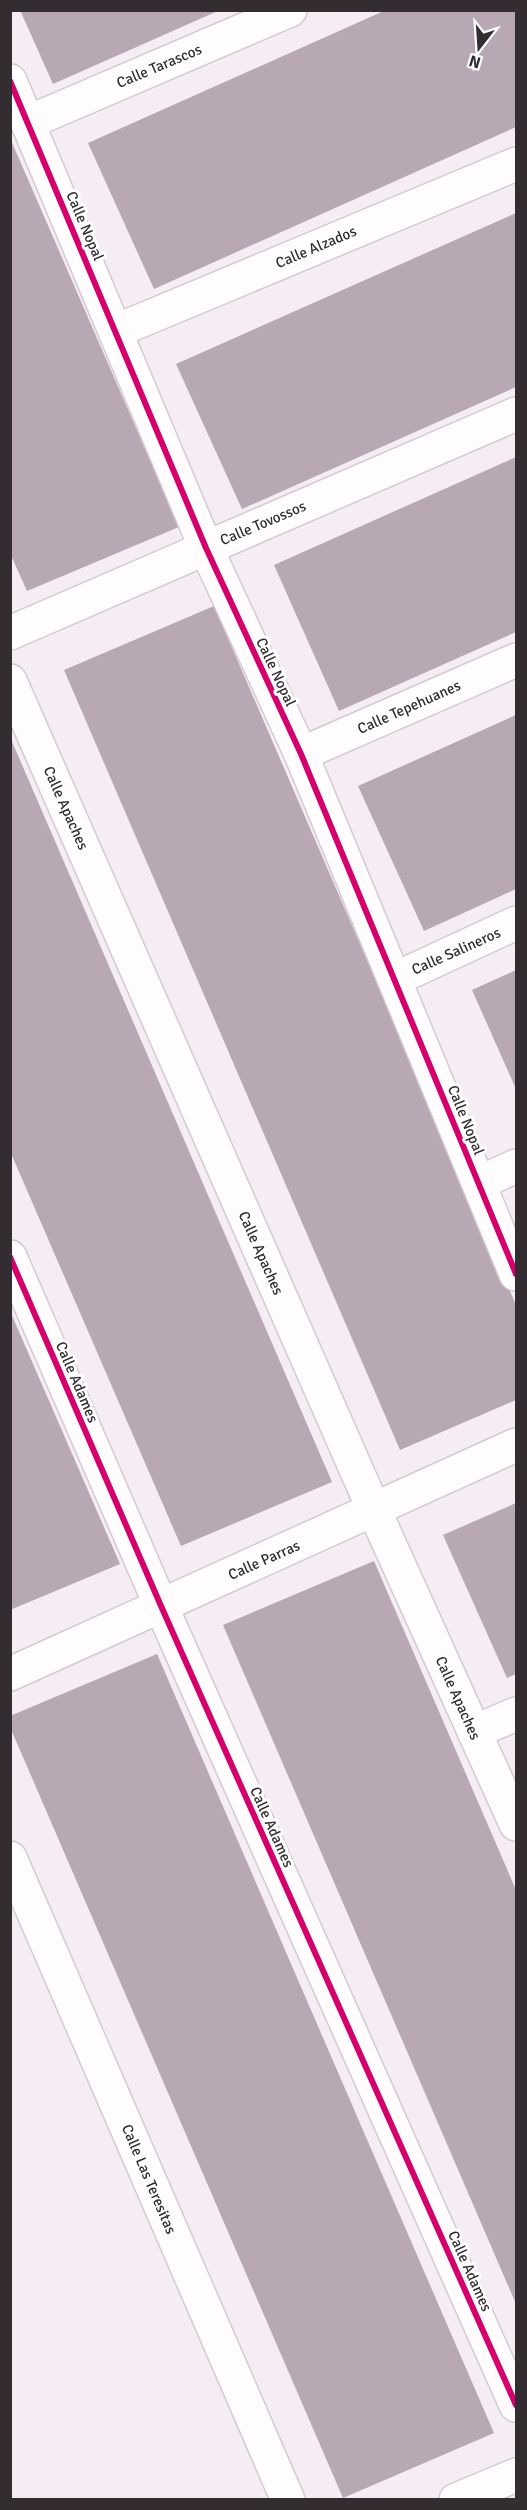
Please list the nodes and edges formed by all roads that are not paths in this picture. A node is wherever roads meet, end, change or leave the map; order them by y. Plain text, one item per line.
1 (290, 10) edge
2 (10, 81) edge
3 (29, 122) junction
4 (516, 164) edge
5 (116, 332) junction
6 (516, 414) edge
7 (206, 548) junction
8 (10, 633) edge
9 (516, 660) edge
10 (10, 681) edge
11 (301, 754) junction
12 (516, 924) edge
13 (395, 979) junction
14 (516, 1167) edge
15 (479, 1183) junction
16 (10, 1257) edge
17 (516, 1274) edge
18 (516, 1445) edge
19 (374, 1510) junction
20 (160, 1606) junction
21 (10, 1674) edge
22 (516, 1714) edge
23 (474, 1732) junction
24 (516, 1824) edge
25 (10, 1858) edge
26 (516, 2405) edge
27 (516, 2475) edge
28 (288, 2499) edge
29 (456, 2499) edge

1 - 3 street, Calle Tarascos
2 - 3 street, Calle Nopal
3 - 5 street, Calle Nopal
4 - 5 street, Calle Alzados
5 - 7 street, Calle Nopal
6 - 7 street, Calle Tovossos
7 - 8 street, Calle Tovossos
7 - 11 street, Calle Nopal
9 - 11 street, Calle Tepehuanes
10 - 19 street, Calle Apaches
11 - 13 street, Calle Nopal
12 - 13 street, Calle Salineros
13 - 15 street, Calle Nopal
14 - 15 street
15 - 17 street, Calle Nopal
16 - 20 street, Calle Adames
18 - 19 street, Calle Parras
19 - 20 street, Calle Parras
19 - 23 street, Calle Apaches
20 - 21 street, Calle Parras
20 - 26 street, Calle Adames
22 - 23 street
23 - 24 street, Calle Apaches
25 - 28 street, Calle Las Teresitas
27 - 29 street

